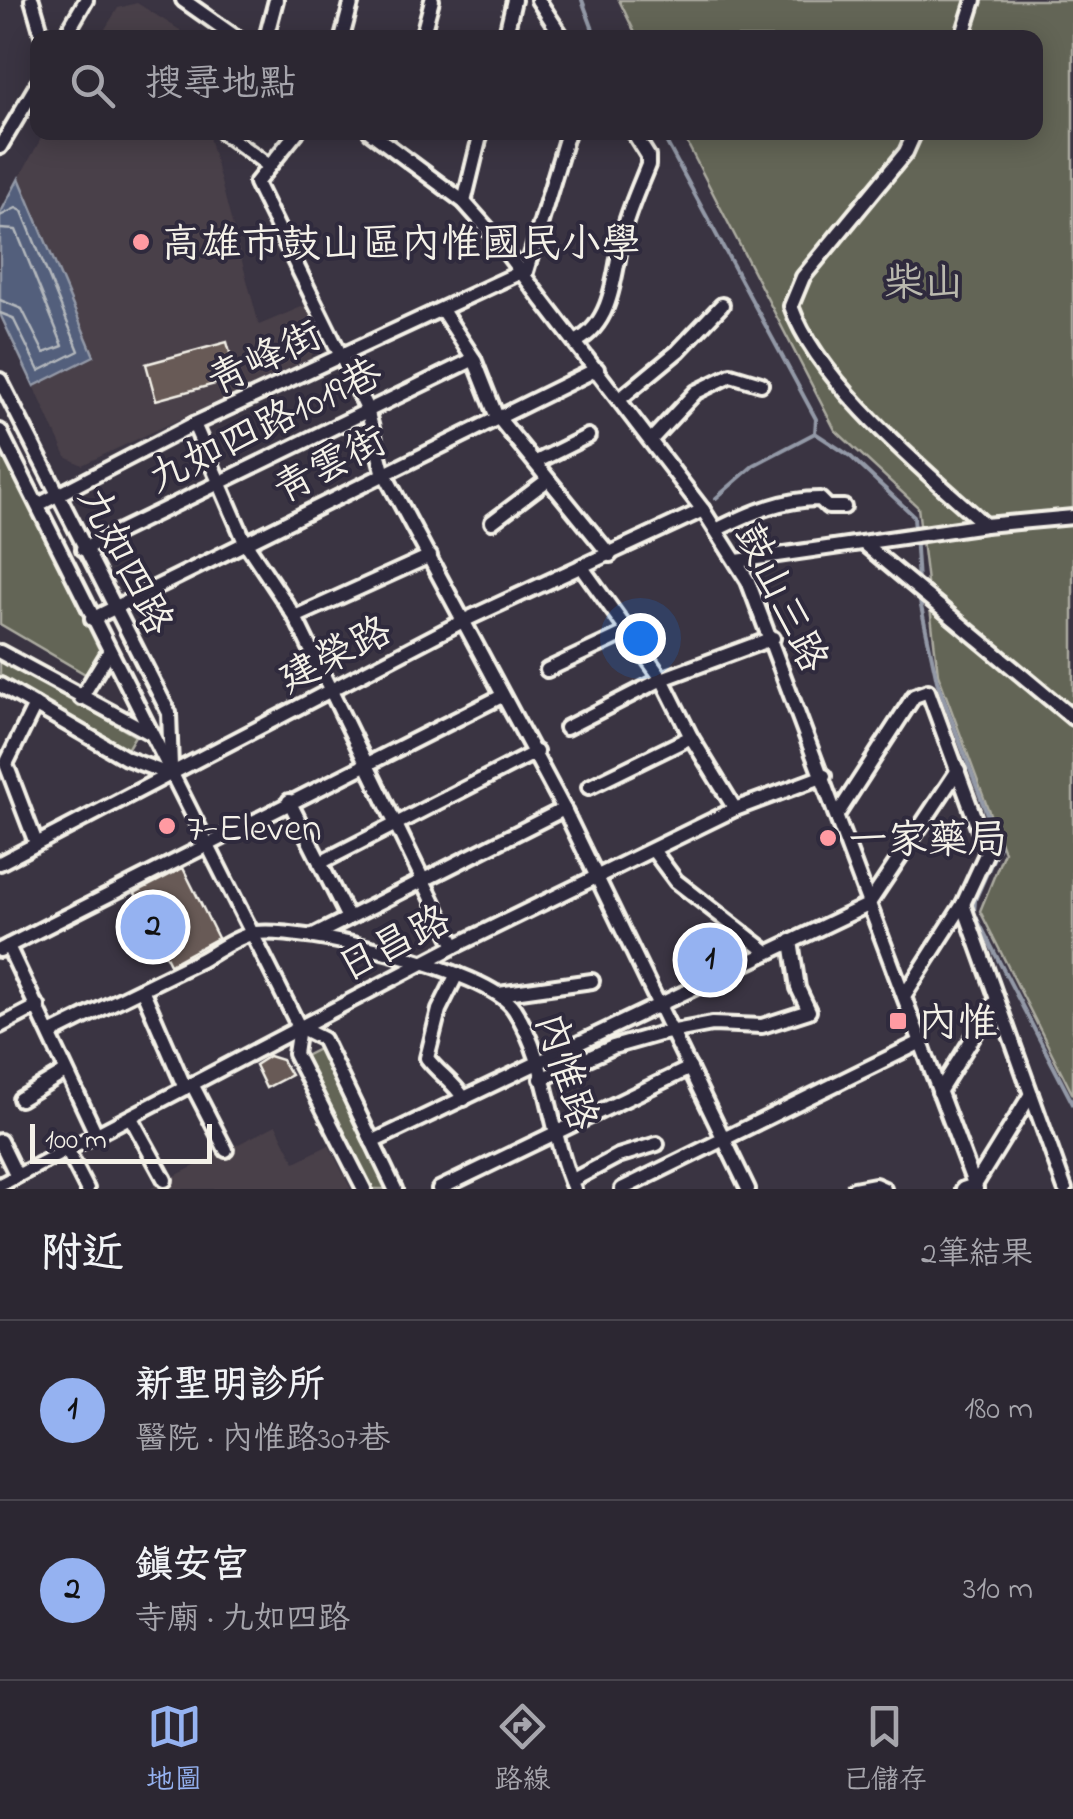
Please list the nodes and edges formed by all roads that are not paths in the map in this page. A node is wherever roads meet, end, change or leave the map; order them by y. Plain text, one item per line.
1 (32, 0) edge
2 (86, 0) edge
3 (276, 0) edge
4 (352, 0) edge
5 (432, 0) edge
6 (514, 0) edge
7 (538, 0) edge
8 (974, 0) edge
9 (187, 1) edge
10 (41, 30) edge
11 (69, 30) edge
12 (226, 30) edge
13 (268, 30) edge
14 (344, 30) edge
15 (424, 30) edge
16 (507, 30) edge
17 (558, 30) edge
18 (965, 30) edge
19 (30, 96) edge
20 (233, 140) edge
21 (290, 140) edge
22 (381, 140) edge
23 (396, 140) edge
24 (479, 140) edge
25 (565, 140) edge
26 (637, 140) edge
27 (912, 140) edge
28 (0, 147) edge
29 (394, 150) junction
30 (268, 165) junction
31 (464, 202) junction
32 (523, 274) junction
33 (722, 305) dead end
34 (442, 310) junction
35 (577, 340) junction
36 (340, 356) junction
37 (474, 359) junction
38 (598, 369) junction
39 (0, 380) edge
40 (761, 384) dead end
41 (620, 399) junction
42 (367, 408) junction
43 (496, 416) junction
44 (194, 424) junction
45 (0, 431) edge
46 (588, 436) dead end
47 (651, 440) junction
48 (536, 462) junction
49 (384, 472) junction
50 (546, 481) junction
51 (216, 483) junction
52 (58, 495) junction
53 (38, 505) junction
54 (844, 507) dead end
55 (702, 510) junction
56 (1073, 517) edge
57 (492, 522) dead end
58 (985, 524) junction
59 (716, 530) junction
60 (245, 542) junction
61 (863, 542) junction
62 (84, 549) junction
63 (610, 555) junction
64 (430, 556) junction
65 (737, 561) junction
66 (580, 566) junction
67 (115, 609) junction
68 (296, 617) junction
69 (92, 619) junction
70 (463, 621) junction
71 (630, 630) junction
72 (773, 638) junction
73 (0, 652) edge
74 (109, 652) junction
75 (547, 670) dead end
76 (662, 678) junction
77 (0, 685) edge
78 (332, 692) junction
79 (502, 696) junction
80 (81, 698) junction
81 (35, 705) junction
82 (1073, 718) edge
83 (566, 728) dead end
84 (150, 733) junction
85 (691, 737) junction
86 (536, 752) junction
87 (365, 762) junction
88 (958, 770) junction
89 (171, 775) junction
90 (824, 776) junction
91 (589, 787) dead end
92 (289, 801) junction
93 (564, 809) junction
94 (736, 809) junction
95 (838, 815) junction
96 (395, 823) junction
97 (36, 843) junction
98 (207, 844) junction
99 (653, 850) junction
100 (0, 863) edge
101 (320, 863) junction
102 (599, 877) junction
103 (422, 880) junction
104 (963, 904) junction
105 (868, 905) junction
106 (348, 918) junction
107 (253, 933) junction
108 (312, 936) junction
109 (791, 941) junction
110 (455, 946) junction
111 (4, 948) edge
112 (766, 951) junction
113 (424, 963) junction
114 (458, 974) junction
115 (592, 981) dead end
116 (142, 989) junction
117 (499, 994) junction
118 (904, 996) junction
119 (660, 1002) junction
120 (995, 1002) junction
121 (38, 1006) junction
122 (0, 1026) edge
123 (299, 1027) junction
124 (673, 1031) junction
125 (50, 1034) junction
126 (921, 1042) junction
127 (536, 1065) junction
128 (690, 1068) junction
129 (65, 1072) junction
130 (540, 1079) junction
131 (188, 1086) junction
132 (939, 1092) junction
133 (1031, 1094) junction
134 (464, 1098) junction
135 (20, 1099) dead end
136 (131, 1118) junction
137 (554, 1134) junction
138 (97, 1136) junction
139 (724, 1139) junction
140 (0, 1141) edge
141 (372, 1142) junction
142 (657, 1144) dead end
143 (67, 1150) junction
144 (226, 1150) dead end
145 (18, 1176) junction
146 (165, 1180) dead end
147 (0, 1185) edge
148 (572, 1185) edge
149 (971, 1188) edge
150 (1063, 1188) edge
151 (87, 1189) edge
152 (364, 1189) edge
153 (395, 1189) edge
154 (439, 1189) edge
155 (622, 1189) edge
156 (748, 1189) edge
157 (854, 1189) edge
158 (884, 1189) edge

1 - 10 street
2 - 11 street
3 - 13 street
4 - 14 street
5 - 15 street
6 - 16 street
7 - 17 street
8 - 18 street
9 - 12 street
19 - 28 street
20 - 30 street
21 - 30 street
22 - 29 street, 鼓山三路
23 - 29 street
24 - 31 street
25 - 32 street
26 - 35 street
27 - 58 street
29 - 31 street, 鼓山三路
30 - 36 street
31 - 32 street, 鼓山三路
32 - 34 street, 青峰街
32 - 35 street, 鼓山三路
33 - 41 street
34 - 36 street, 青峰街
34 - 37 street
35 - 38 street, 鼓山三路
36 - 42 street
36 - 44 street, 青峰街
37 - 42 street, 九如四路1019巷
37 - 43 street
38 - 41 street, 鼓山三路
38 - 43 street, 青雲街
39 - 52 street, 九如四路
40 - 47 street
41 - 47 street, 鼓山三路
42 - 49 street
42 - 51 street, 九如四路1019巷
43 - 48 street
43 - 49 street, 青雲街
44 - 51 street
44 - 52 street, 青峰街
45 - 53 street, 九如四路
46 - 48 street
47 - 55 street, 鼓山三路
48 - 50 street
49 - 60 street, 青雲街
49 - 64 street
50 - 57 street
50 - 63 street
51 - 60 street
51 - 62 street, 九如四路1019巷
52 - 53 street, 青峰街
52 - 62 street, 九如四路
53 - 69 street, 九如四路
54 - 59 street
55 - 59 street, 鼓山三路
55 - 63 street, 建榮路
56 - 58 street
58 - 61 street
59 - 65 street, 鼓山三路
60 - 67 street, 青雲街
60 - 68 street
61 - 65 street
61 - 82 street
62 - 67 street, 九如四路
63 - 66 street, 建榮路
64 - 68 street
64 - 70 street
65 - 72 street, 鼓山三路
66 - 70 street, 建榮路
66 - 71 street
67 - 69 street, 青雲街
67 - 89 street, 九如四路
68 - 78 street
69 - 74 street, 九如四路
70 - 78 street, 建榮路
70 - 79 street
71 - 75 street
71 - 76 street
72 - 76 street
72 - 90 street, 鼓山三路
73 - 80 street
74 - 80 street, 九如四路
74 - 84 street, 九如四路
76 - 83 street
76 - 85 street
77 - 81 street
78 - 87 street
78 - 89 street, 建榮路
79 - 86 street
79 - 87 street
80 - 84 street
81 - 89 street
81 - 97 street
84 - 89 street, 九如四路
85 - 91 street
85 - 94 street
86 - 93 street
86 - 96 street
87 - 92 street
87 - 96 street
88 - 95 street
88 - 104 street
88 - 105 street
89 - 97 street, 建榮路
89 - 98 street, 九如四路
90 - 94 street, 日昌路
90 - 95 street, 鼓山三路
92 - 98 street
92 - 101 street
93 - 102 street
93 - 103 street
94 - 99 street, 日昌路
95 - 105 street, 鼓山三路
96 - 101 street
96 - 103 street
97 - 100 street, 建榮路
98 - 107 street, 九如四路
98 - 111 street
99 - 102 street, 日昌路
99 - 112 street
101 - 106 street
102 - 110 street, 日昌路
102 - 119 street
103 - 106 street
103 - 110 street
104 - 118 street
104 - 120 street
105 - 109 street
105 - 118 street, 鼓山三路
106 - 108 street
107 - 108 street, 內惟路
107 - 116 street
107 - 123 street, 九如四路
108 - 113 street, 內惟路
109 - 112 street
109 - 124 street
110 - 113 street, 日昌路
111 - 121 street
112 - 119 street
113 - 114 street, 內惟路
113 - 123 street, 日昌路
114 - 117 street, 內惟路
114 - 134 street
115 - 117 street
116 - 125 street
116 - 131 street
117 - 127 street, 內惟路
118 - 126 street, 鼓山三路
119 - 124 street
119 - 127 street
120 - 132 street
120 - 133 street
121 - 122 street
121 - 125 street
123 - 131 street, 日昌路
123 - 141 street, 九如四路
123 - 152 street, 九如四路
124 - 128 street
124 - 130 street
125 - 129 street
126 - 132 street, 鼓山三路
126 - 139 street
127 - 130 street, 內惟路
127 - 134 street
128 - 137 street
128 - 139 street
129 - 135 street
129 - 138 street
130 - 137 street, 內惟路
131 - 136 street, 日昌路
131 - 144 street
132 - 149 street, 鼓山三路
133 - 149 street
133 - 150 street
134 - 141 street
136 - 138 street, 日昌路
136 - 146 street
137 - 148 street, 內惟路
137 - 154 street
138 - 143 street, 日昌路
139 - 155 street
139 - 156 street
140 - 145 street
141 - 153 street, 九如四路
142 - 148 street
143 - 145 street, 日昌路
143 - 151 street
145 - 147 street, 日昌路
157 - 158 street

